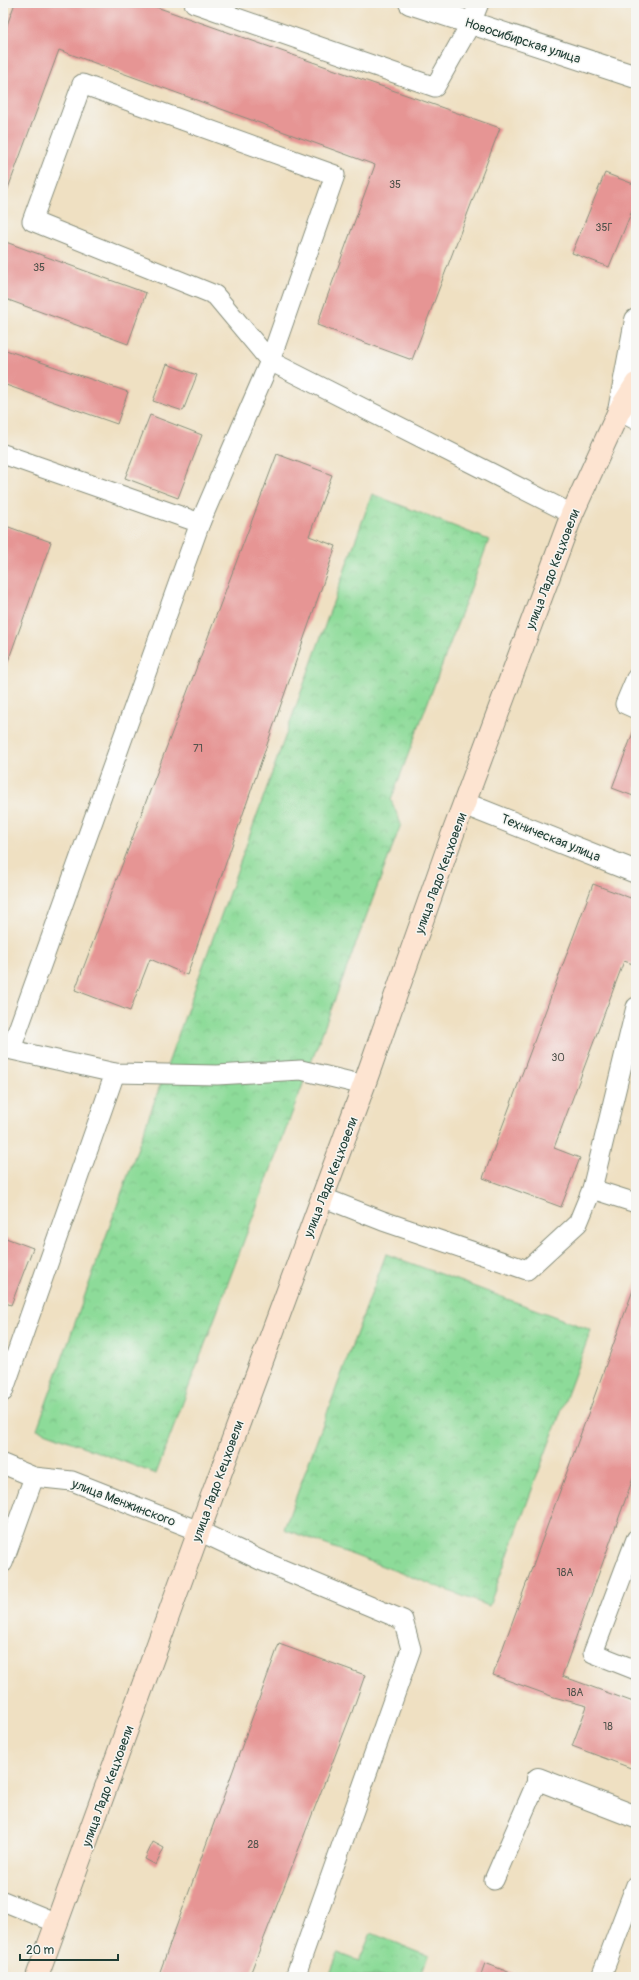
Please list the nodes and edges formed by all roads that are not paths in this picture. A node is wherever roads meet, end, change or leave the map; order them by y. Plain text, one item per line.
1 (194, 3) edge
2 (410, 3) edge
3 (479, 3) edge
4 (471, 23) junction
5 (635, 77) edge
6 (636, 320) edge
7 (270, 361) junction
8 (636, 384) edge
9 (627, 416) edge
10 (3, 454) edge
11 (572, 514) junction
12 (200, 523) junction
13 (636, 678) edge
14 (636, 709) edge
15 (465, 804) junction
16 (636, 872) edge
17 (636, 1007) edge
18 (7, 1048) edge
19 (115, 1073) junction
20 (364, 1084) junction
21 (592, 1189) junction
22 (322, 1197) junction
23 (636, 1203) edge
24 (3, 1392) edge
25 (3, 1464) edge
26 (34, 1477) junction
27 (199, 1531) junction
28 (636, 1539) edge
29 (3, 1563) edge
30 (636, 1670) edge
31 (538, 1779) joint
32 (636, 1818) edge
33 (494, 1880) dead end
34 (636, 1885) edge
35 (3, 1901) edge
36 (57, 1922) junction
37 (37, 1977) edge
38 (295, 1977) edge
39 (601, 1977) edge

1 - 4 lane
2 - 4 street, Новосибирская улица
3 - 4 lane
4 - 5 street, Новосибирская улица
6 - 9 street
7 - 7 lane
7 - 11 lane
7 - 12 lane
8 - 9 main road, улица Ладо Кецховели
9 - 11 main road, улица Ладо Кецховели
10 - 12 lane
11 - 15 main road, улица Ладо Кецховели
12 - 18 lane
13 - 14 lane
15 - 16 street, Техническая улица
15 - 20 main road, улица Ладо Кецховели
17 - 21 lane
18 - 19 lane
19 - 20 lane
19 - 24 lane
20 - 22 main road, улица Ладо Кецховели
21 - 22 lane
21 - 23 lane
22 - 27 main road, улица Ладо Кецховели
25 - 26 lane, улица Менжинского
26 - 27 lane, улица Менжинского
26 - 29 lane
27 - 36 main road, улица Ладо Кецховели
27 - 38 lane, улица Менжинского
28 - 30 lane
31 - 32 street
31 - 33 lane
34 - 39 lane
35 - 36 lane
36 - 37 main road, улица Ладо Кецховели

